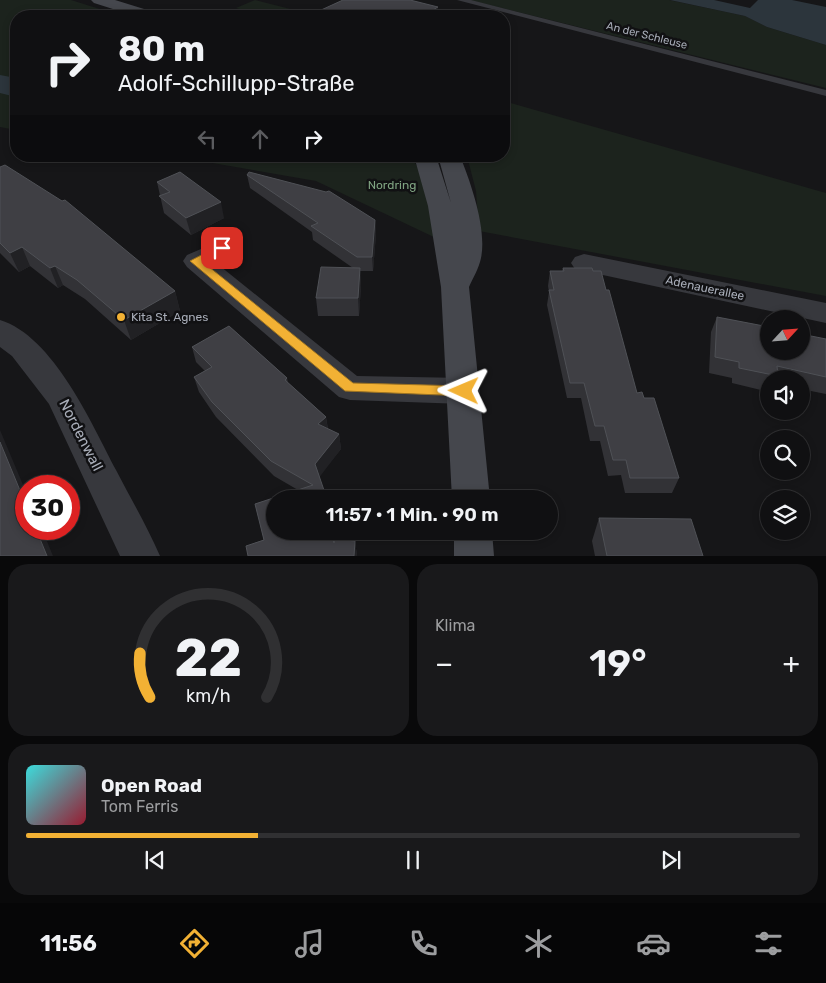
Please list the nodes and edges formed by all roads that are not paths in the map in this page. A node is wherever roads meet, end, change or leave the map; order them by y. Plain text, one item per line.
1 (98, 0) edge
2 (461, 0) edge
3 (131, 10) edge
4 (501, 10) edge
5 (510, 12) edge
6 (826, 92) edge
7 (426, 162) edge
8 (451, 162) edge
9 (222, 248) dead end
10 (584, 263) dead end
11 (456, 287) junction
12 (826, 313) edge
13 (0, 331) edge
14 (464, 391) junction
15 (470, 490) edge
16 (473, 540) edge
17 (140, 556) edge
18 (474, 556) edge

1 - 3 main road
2 - 4 lane, An der Schleuse
5 - 6 lane, An der Schleuse
7 - 11 main road
8 - 11 main road
9 - 14 street
10 - 12 street, Adenauerallee
11 - 14 main road
13 - 17 street, Nordenwall
14 - 15 main road
16 - 18 main road

